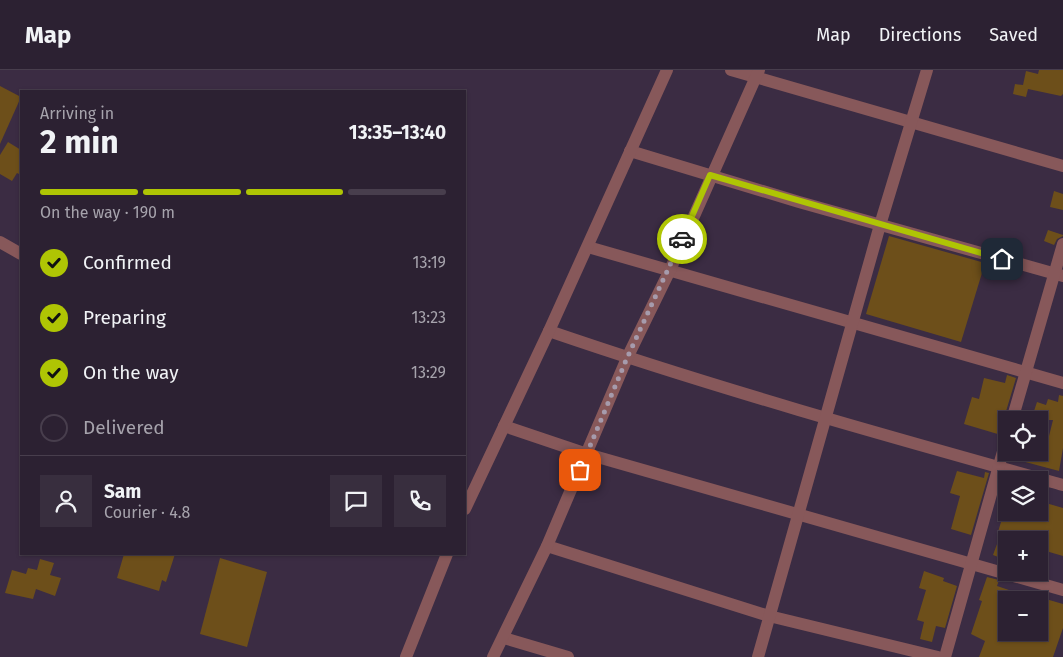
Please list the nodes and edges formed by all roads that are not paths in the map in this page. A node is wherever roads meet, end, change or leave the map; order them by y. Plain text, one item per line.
1 (668, 70) edge
2 (731, 70) edge
3 (926, 70) edge
4 (757, 74) edge
5 (910, 122) junction
6 (630, 151) junction
7 (1063, 166) edge
8 (710, 175) junction
9 (880, 225) junction
10 (0, 242) edge
11 (1063, 244) edge
12 (588, 247) junction
13 (20, 253) edge
14 (670, 270) junction
15 (1059, 275) edge
16 (852, 322) junction
17 (549, 331) junction
18 (627, 358) junction
19 (1026, 372) junction
20 (1063, 383) edge
21 (1015, 411) edge
22 (827, 417) junction
23 (504, 426) junction
24 (587, 454) junction
25 (1001, 461) edge
26 (999, 467) junction
27 (1063, 485) edge
28 (466, 507) edge
29 (797, 514) junction
30 (547, 546) junction
31 (447, 555) edge
32 (973, 564) junction
33 (1063, 590) edge
34 (769, 616) junction
35 (504, 638) junction
36 (406, 657) edge
37 (493, 657) edge
38 (568, 657) edge
39 (758, 657) edge
40 (938, 657) edge
41 (945, 657) edge

1 - 6 street
2 - 4 street
3 - 5 street
4 - 5 street
4 - 8 street
5 - 7 street
5 - 9 street
6 - 8 street
6 - 12 street
8 - 9 street
8 - 14 street
9 - 15 street
9 - 16 street
10 - 13 street
11 - 15 street
12 - 14 street
12 - 17 street
14 - 16 street
14 - 18 street
15 - 19 street
16 - 19 street
16 - 22 street
17 - 18 street
17 - 23 street
18 - 22 street
18 - 24 street
19 - 20 street
19 - 21 street
22 - 26 street
22 - 29 street
23 - 24 street
23 - 28 street
24 - 29 street
24 - 30 street
25 - 26 street
26 - 27 street
26 - 32 street
29 - 32 street
29 - 34 street
30 - 34 street
30 - 35 street
31 - 36 street
32 - 33 street
32 - 41 street
34 - 39 street
34 - 40 street
35 - 37 street
35 - 38 street

